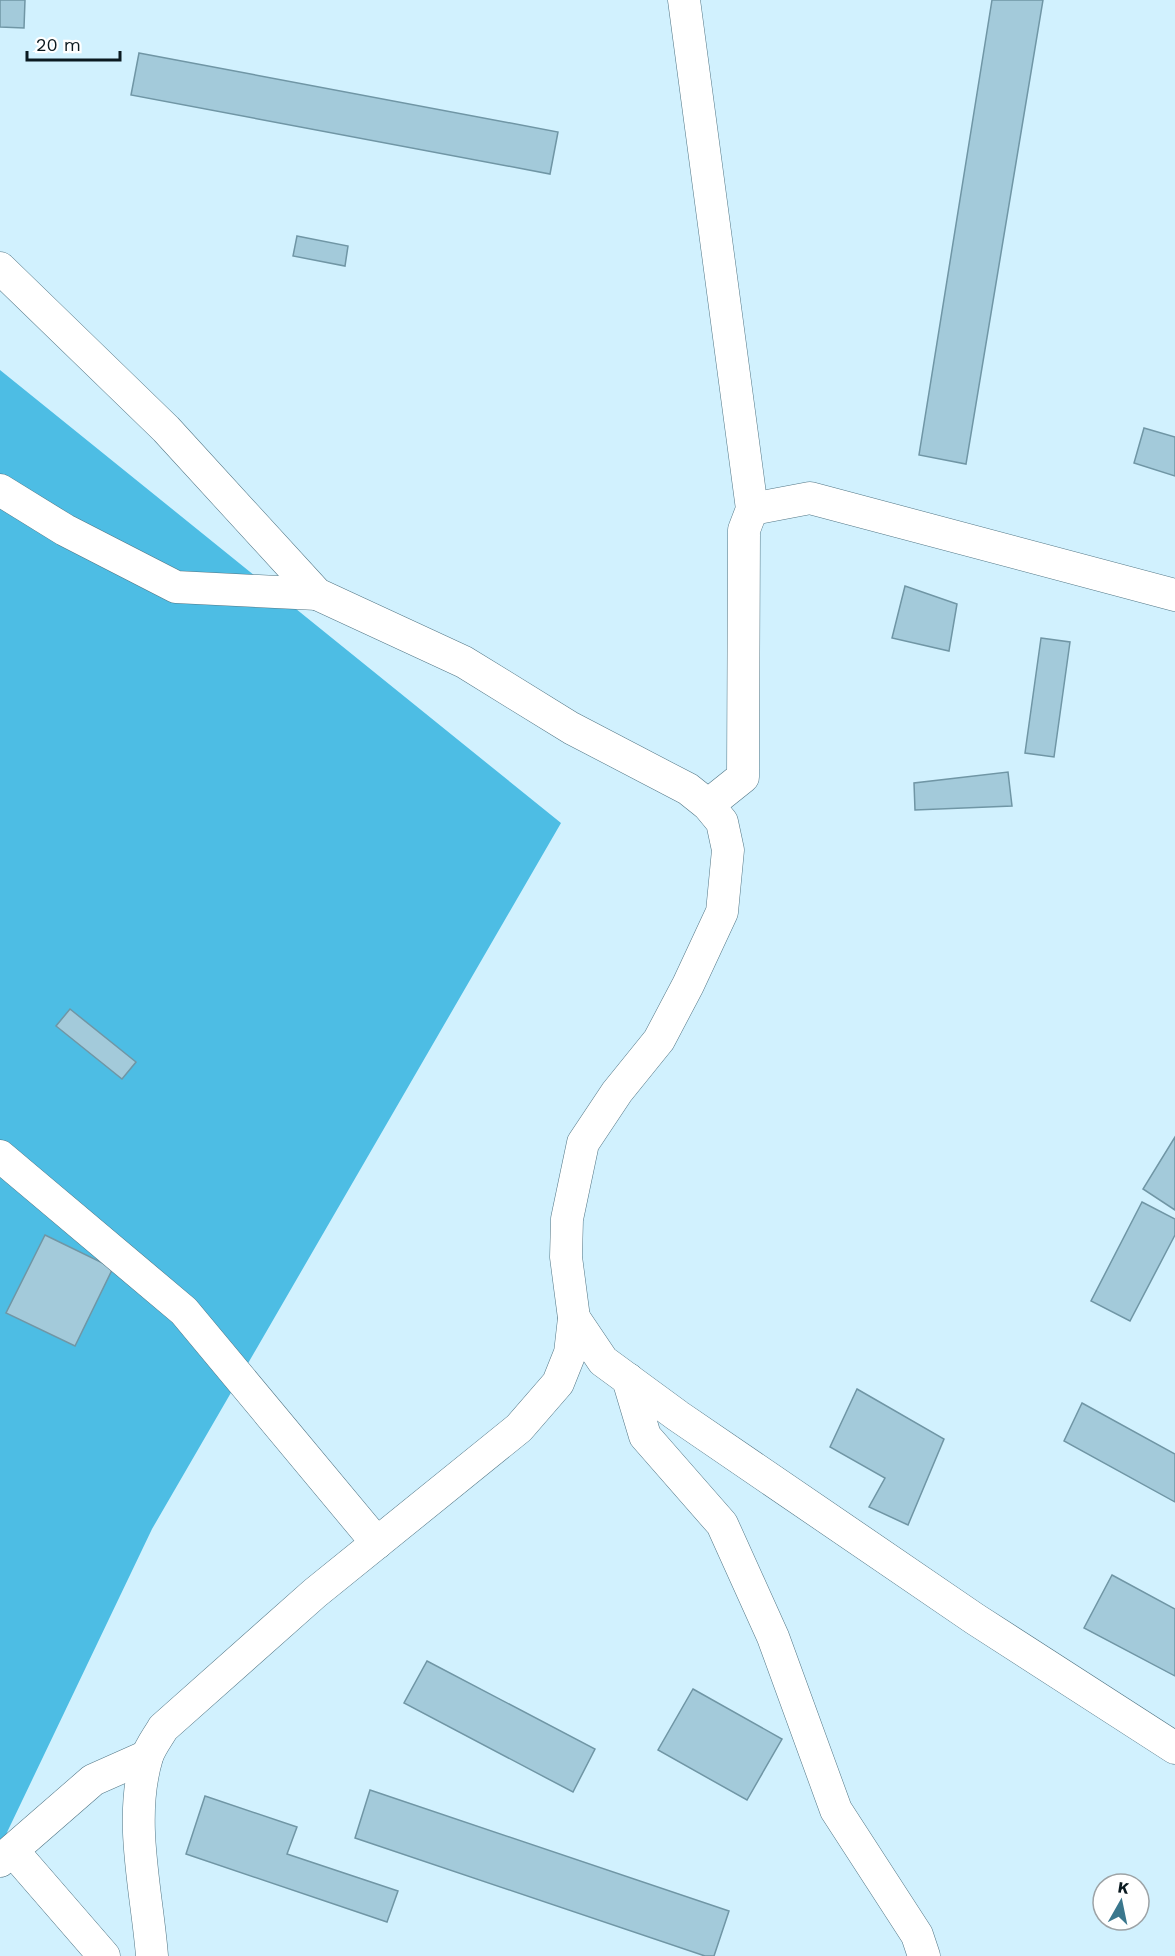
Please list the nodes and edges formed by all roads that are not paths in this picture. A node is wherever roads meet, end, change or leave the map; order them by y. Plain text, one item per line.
1 (684, 0) edge
2 (0, 268) edge
3 (0, 490) edge
4 (752, 509) junction
5 (317, 594) junction
6 (1175, 594) edge
7 (708, 805) junction
8 (0, 1156) edge
9 (574, 1318) junction
10 (627, 1379) junction
11 (377, 1543) junction
12 (1175, 1748) edge
13 (147, 1756) junction
14 (6, 1856) edge
15 (104, 1956) edge
16 (152, 1956) edge
17 (924, 1956) edge

1 - 4 street
2 - 5 street
3 - 5 street
4 - 6 street
4 - 7 street
5 - 7 street
7 - 9 street
8 - 11 street
9 - 10 street
9 - 11 street
10 - 12 street
10 - 17 street
11 - 13 street
13 - 14 street
13 - 16 street
14 - 15 street

